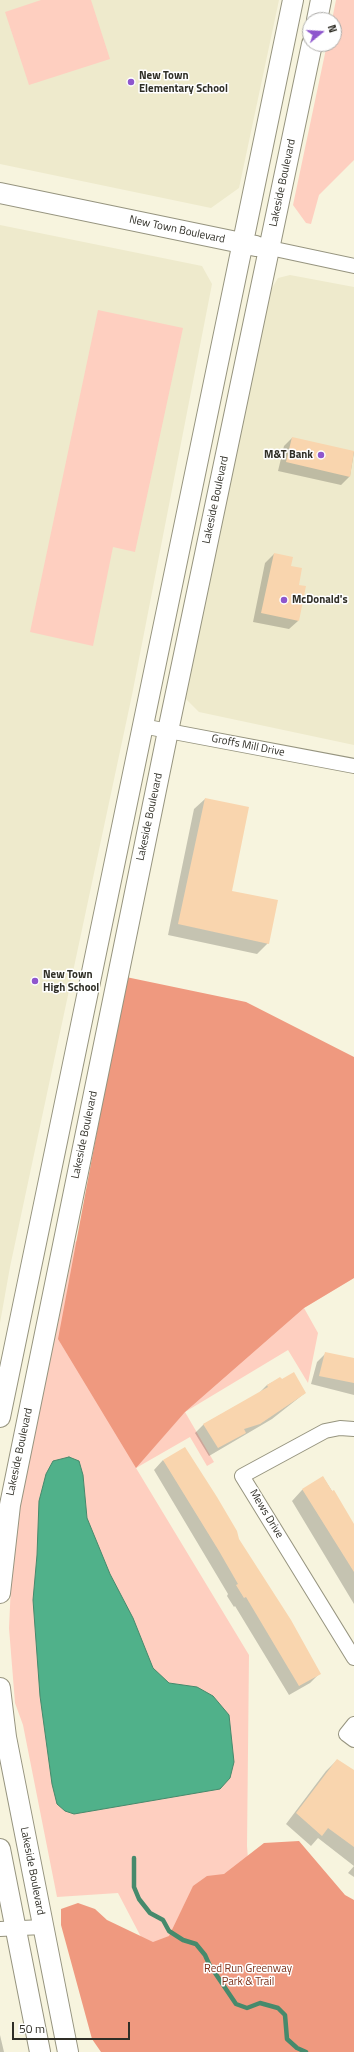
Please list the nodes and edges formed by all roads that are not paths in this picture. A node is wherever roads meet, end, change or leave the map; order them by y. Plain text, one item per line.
1 (293, 0) edge
2 (321, 0) edge
3 (319, 12) edge
4 (310, 52) edge
5 (0, 193) edge
6 (242, 244) junction
7 (270, 248) junction
8 (354, 266) edge
9 (142, 726) junction
10 (168, 730) junction
11 (354, 766) edge
12 (0, 1417) edge
13 (354, 1429) edge
14 (0, 1593) edge
15 (354, 1658) edge
16 (0, 1688) edge
17 (354, 1724) edge
18 (354, 1740) edge
19 (0, 1849) edge
20 (43, 1927) junction
21 (8, 1929) edge
22 (40, 2052) edge
23 (68, 2052) edge

1 - 6 main road
2 - 3 main road
4 - 7 main road, Lakeside Boulevard
5 - 6 main road, New Town Boulevard
6 - 7 main road, New Town Boulevard
6 - 9 main road
7 - 8 street, New Town Boulevard
7 - 10 main road, Lakeside Boulevard
9 - 10 street, Groffs Mill Drive
9 - 12 main road
10 - 11 street, Groffs Mill Drive
10 - 14 main road, Lakeside Boulevard
13 - 15 street, Mews Drive
16 - 20 main road, Lakeside Boulevard
17 - 18 street
19 - 21 main road
20 - 21 street
20 - 23 main road, Lakeside Boulevard
21 - 22 main road

